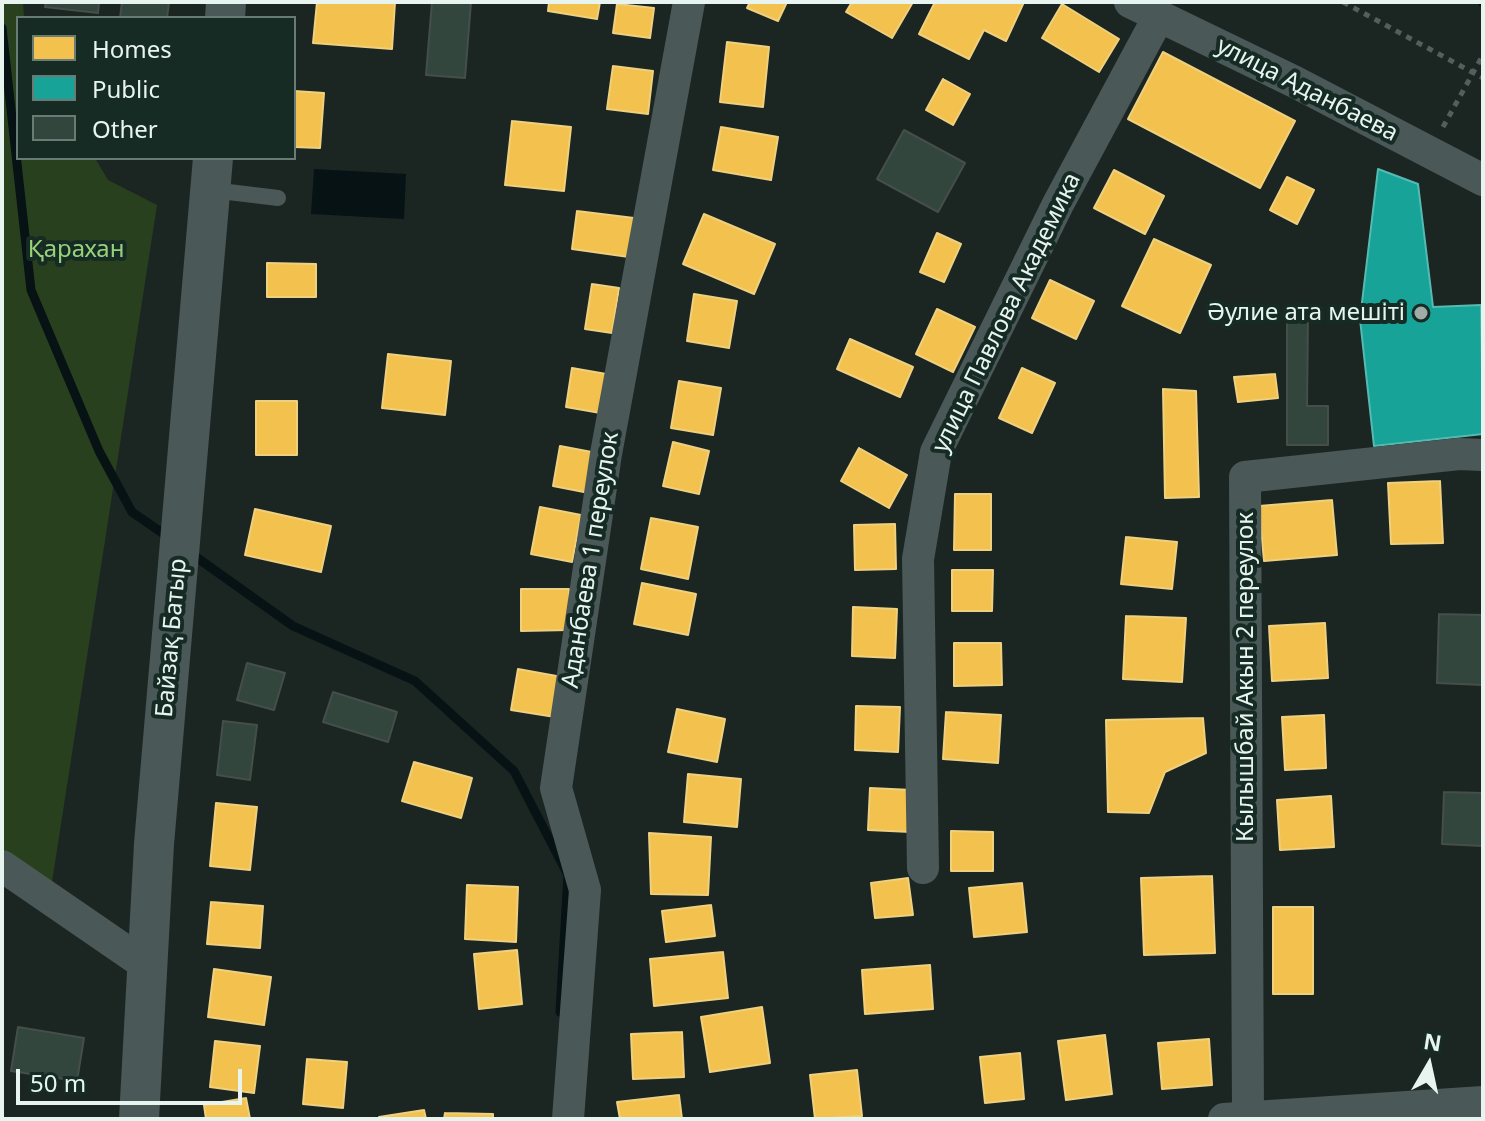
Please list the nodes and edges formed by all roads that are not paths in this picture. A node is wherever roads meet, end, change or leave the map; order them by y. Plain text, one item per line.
1 (689, 2) edge
2 (1130, 2) edge
3 (1159, 16) junction
4 (212, 174) edge
5 (1483, 180) edge
6 (278, 198) dead end
7 (1483, 455) edge
8 (2, 866) edge
9 (923, 868) dead end
10 (149, 967) junction
11 (1483, 1102) edge
12 (1236, 1118) edge
13 (139, 1119) edge
14 (568, 1119) edge

1 - 14 street, Аданбаева 1 переулок
2 - 3 street, улица Аданбаева
3 - 5 street, улица Аданбаева
3 - 9 street, улица Павлова Академика
4 - 6 lane
4 - 10 street, Байзақ Батыр
7 - 12 street, Кылышбай Акын 2 переулок
8 - 10 street
10 - 13 street, Байзақ Батыр
11 - 12 street

